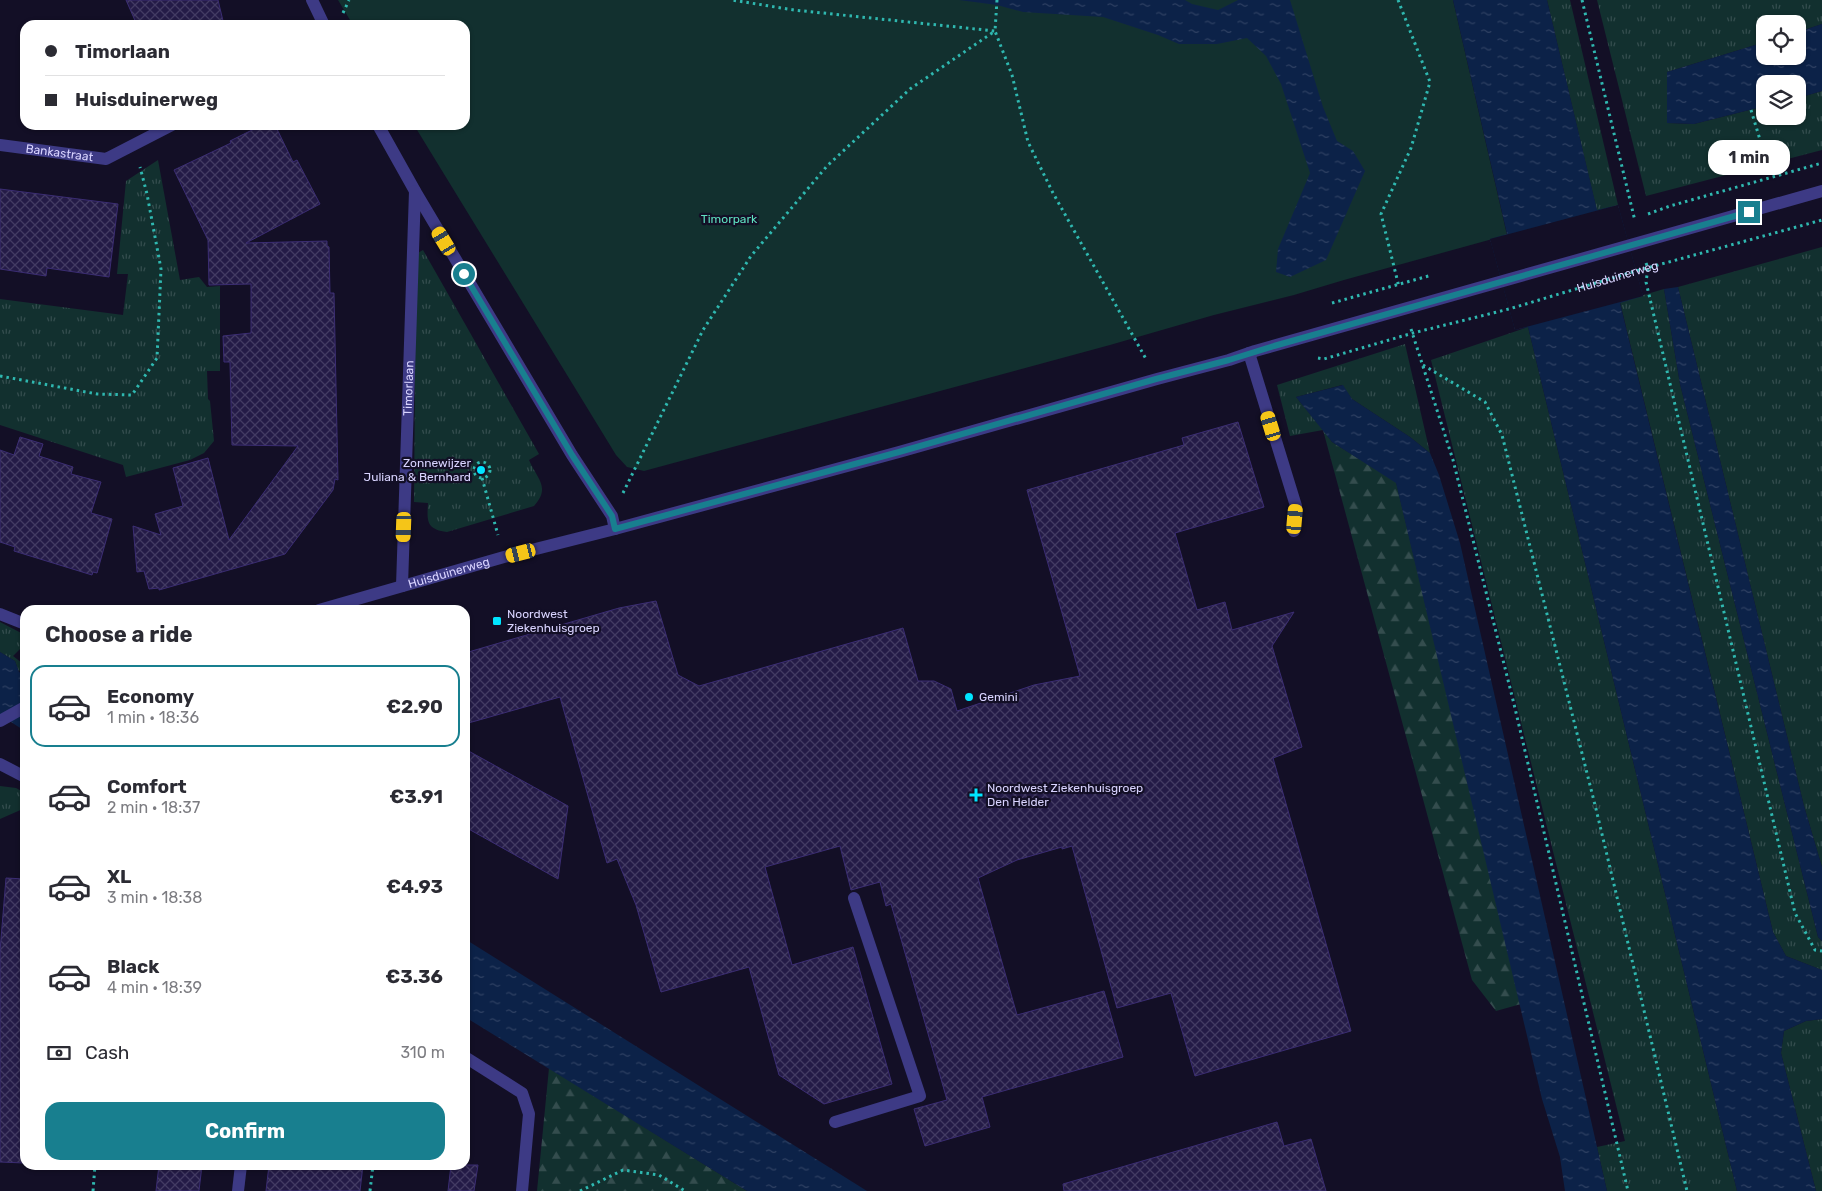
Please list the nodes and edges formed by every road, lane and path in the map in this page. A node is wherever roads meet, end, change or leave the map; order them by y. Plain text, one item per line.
1 (312, 0) edge
2 (732, 0) edge
3 (997, 0) edge
4 (1398, 0) edge
5 (1582, 0) edge
6 (322, 20) edge
7 (994, 31) junction
8 (1751, 110) dead end
9 (162, 130) edge
10 (381, 130) edge
11 (0, 144) edge
12 (1822, 163) edge
13 (1771, 176) junction
14 (415, 191) junction
15 (1822, 191) edge
16 (147, 194) dead end
17 (1634, 219) junction
18 (1822, 220) edge
19 (1629, 221) dead end
20 (1635, 245) junction
21 (1648, 268) junction
22 (1405, 309) junction
23 (1249, 353) junction
24 (1422, 365) junction
25 (0, 376) edge
26 (1156, 379) junction
27 (482, 478) junction
28 (612, 516) junction
29 (615, 529) junction
30 (1294, 531) dead end
31 (504, 557) junction
32 (402, 586) junction
33 (336, 605) edge
34 (0, 614) edge
35 (20, 622) edge
36 (20, 711) edge
37 (0, 721) edge
38 (0, 764) edge
39 (20, 774) edge
40 (854, 898) dead end
41 (1822, 951) edge
42 (470, 1060) edge
43 (835, 1122) dead end
44 (95, 1170) edge
45 (240, 1170) edge
46 (372, 1170) edge
47 (93, 1191) edge
48 (238, 1191) edge
49 (370, 1191) edge
50 (522, 1191) edge
51 (580, 1191) edge
52 (685, 1191) edge
53 (1628, 1191) edge
54 (1687, 1191) edge

1 - 6 street
2 - 7 path
3 - 7 path
4 - 22 path
5 - 17 path
7 - 26 path
7 - 28 path
8 - 13 path
9 - 11 street, Bankastraat
10 - 14 street
12 - 13 path
13 - 17 path
14 - 28 street
14 - 32 street, Timorlaan
15 - 20 street, Huisduinerweg
16 - 25 path
17 - 19 path
17 - 20 path
18 - 21 path, Huisduinerweg
20 - 21 path
20 - 22 street, Huisduinerweg
21 - 24 path, Huisduinerweg
21 - 41 path
22 - 23 street, Huisduinerweg
23 - 26 street, Huisduinerweg
23 - 30 street
24 - 53 path
24 - 54 path
26 - 29 street, Huisduinerweg
27 - 27 path
27 - 31 path
28 - 29 street
29 - 31 street, Huisduinerweg
31 - 32 street, Huisduinerweg
32 - 33 street, Huisduinerweg
34 - 35 street
36 - 37 street
38 - 39 street
40 - 43 street
42 - 50 street
44 - 47 path
45 - 48 street
46 - 49 path
51 - 52 path

